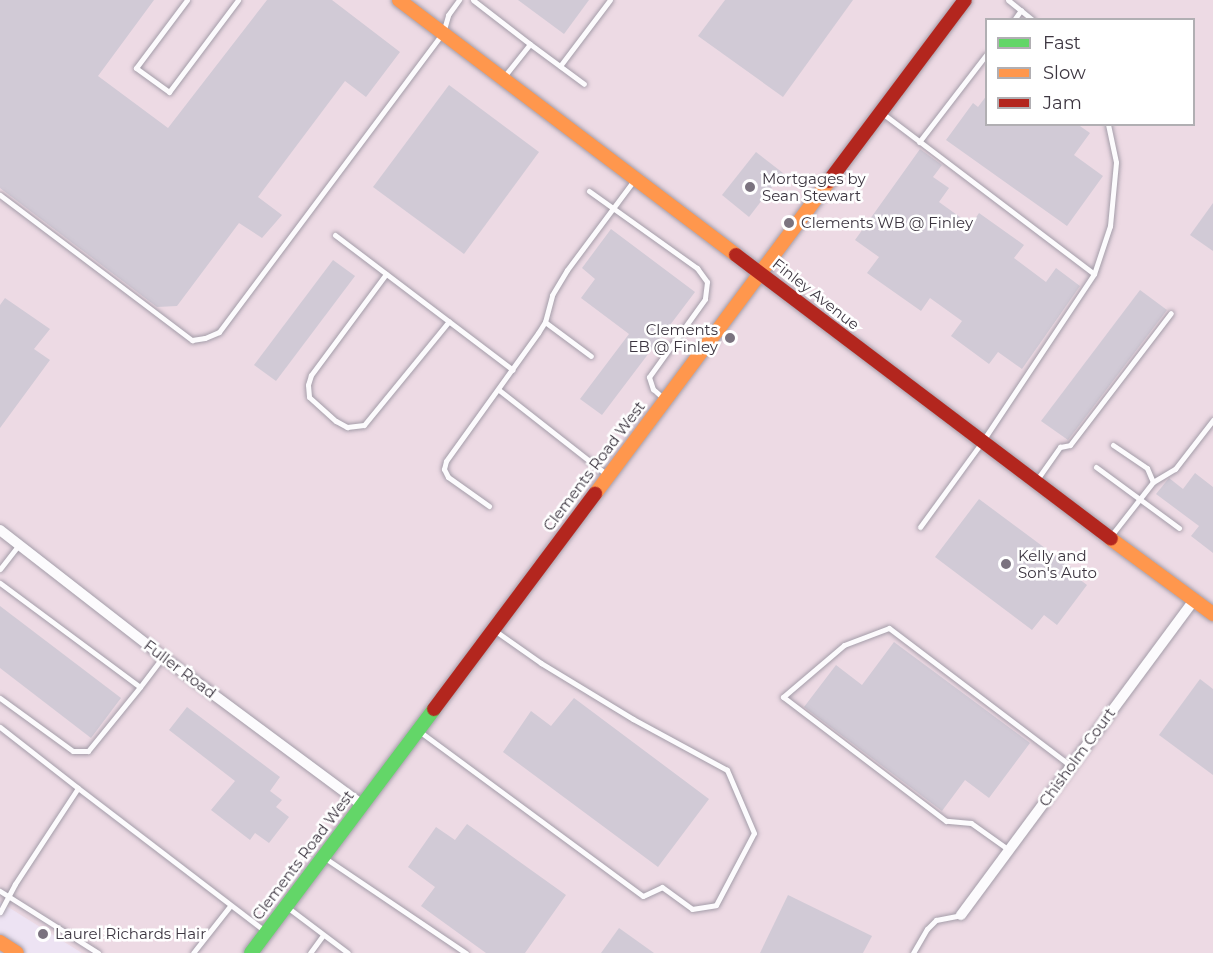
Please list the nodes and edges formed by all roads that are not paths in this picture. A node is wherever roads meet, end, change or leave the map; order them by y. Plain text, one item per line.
1 (187, 0) edge
2 (238, 0) edge
3 (399, 0) edge
4 (459, 0) edge
5 (473, 0) edge
6 (610, 0) edge
7 (965, 0) edge
8 (1008, 0) edge
9 (1021, 10) junction
10 (1015, 18) edge
11 (1031, 18) edge
12 (442, 33) junction
13 (530, 44) junction
14 (985, 58) edge
15 (560, 66) junction
16 (503, 79) junction
17 (584, 84) dead end
18 (880, 112) junction
19 (1108, 126) edge
20 (919, 142) junction
21 (635, 178) junction
22 (589, 191) dead end
23 (0, 195) edge
24 (613, 208) junction
25 (335, 235) dead end
26 (760, 272) junction
27 (386, 274) junction
28 (1094, 274) junction
29 (1171, 314) dead end
30 (449, 321) junction
31 (545, 322) junction
32 (591, 356) dead end
33 (513, 370) junction
34 (499, 390) junction
35 (665, 399) junction
36 (1213, 420) edge
37 (982, 442) junction
38 (1113, 445) dead end
39 (1096, 467) dead end
40 (608, 475) junction
41 (1035, 482) junction
42 (1153, 482) junction
43 (1140, 498) junction
44 (489, 506) dead end
45 (920, 527) dead end
46 (1179, 528) dead end
47 (0, 530) edge
48 (1109, 538) junction
49 (19, 545) junction
50 (0, 569) edge
51 (0, 583) edge
52 (1193, 601) junction
53 (1213, 614) edge
54 (493, 629) junction
55 (163, 657) junction
56 (140, 687) junction
57 (0, 698) edge
58 (0, 727) edge
59 (417, 730) junction
60 (1071, 766) junction
61 (78, 788) junction
62 (362, 805) junction
63 (1009, 850) junction
64 (324, 857) junction
65 (0, 891) edge
66 (9, 896) junction
67 (230, 906) junction
68 (286, 906) junction
69 (0, 912) edge
70 (962, 915) joint
71 (266, 932) junction
72 (323, 935) junction
73 (0, 942) edge
74 (17, 953) edge
75 (98, 953) edge
76 (193, 953) edge
77 (251, 953) edge
78 (310, 953) edge
79 (348, 953) edge
80 (466, 953) edge
81 (913, 953) edge

1 - 2 lane
3 - 12 street, Finley Avenue
4 - 12 lane
5 - 13 lane
6 - 15 lane
7 - 18 street, Clements Road West
8 - 9 lane
9 - 10 lane
9 - 11 lane
12 - 16 street, Finley Avenue
12 - 23 lane
13 - 15 lane
13 - 16 lane
14 - 20 lane
15 - 17 lane
16 - 21 street, Finley Avenue
18 - 20 lane
18 - 26 street, Clements Road West
19 - 28 lane
20 - 28 lane
21 - 24 lane
21 - 26 street, Finley Avenue
22 - 24 lane
24 - 31 lane
24 - 35 lane
25 - 27 lane
26 - 35 street, Clements Road West
26 - 37 street, Finley Avenue
27 - 30 lane
27 - 30 lane
28 - 37 lane
29 - 41 lane
30 - 33 lane
31 - 32 lane
31 - 33 lane
33 - 34 lane
34 - 40 lane
34 - 44 lane
35 - 40 street, Clements Road West
36 - 42 lane
37 - 41 street, Finley Avenue
37 - 45 lane
38 - 42 lane
39 - 43 lane
40 - 54 street, Clements Road West
41 - 48 street, Finley Avenue
42 - 43 lane
43 - 46 lane
43 - 48 lane
47 - 49 street, Fuller Road
48 - 52 street, Finley Avenue
49 - 50 lane
49 - 55 street, Fuller Road
51 - 56 lane
52 - 53 street, Finley Avenue
52 - 60 street, Chisholm Court
54 - 59 street, Clements Road West
54 - 59 lane
55 - 56 lane
55 - 62 street, Fuller Road
56 - 57 lane
58 - 61 lane
59 - 62 street, Clements Road West
60 - 63 street, Chisholm Court
60 - 63 lane
61 - 66 lane
61 - 67 lane
62 - 64 street, Clements Road West
63 - 70 street, Chisholm Court
64 - 68 street, Clements Road West
64 - 80 lane
65 - 66 lane
66 - 69 lane
66 - 75 lane
67 - 71 lane
67 - 76 lane
68 - 71 street, Clements Road West
68 - 72 lane
70 - 81 lane
71 - 77 street, Clements Road West
72 - 78 lane
72 - 79 lane
73 - 74 street

